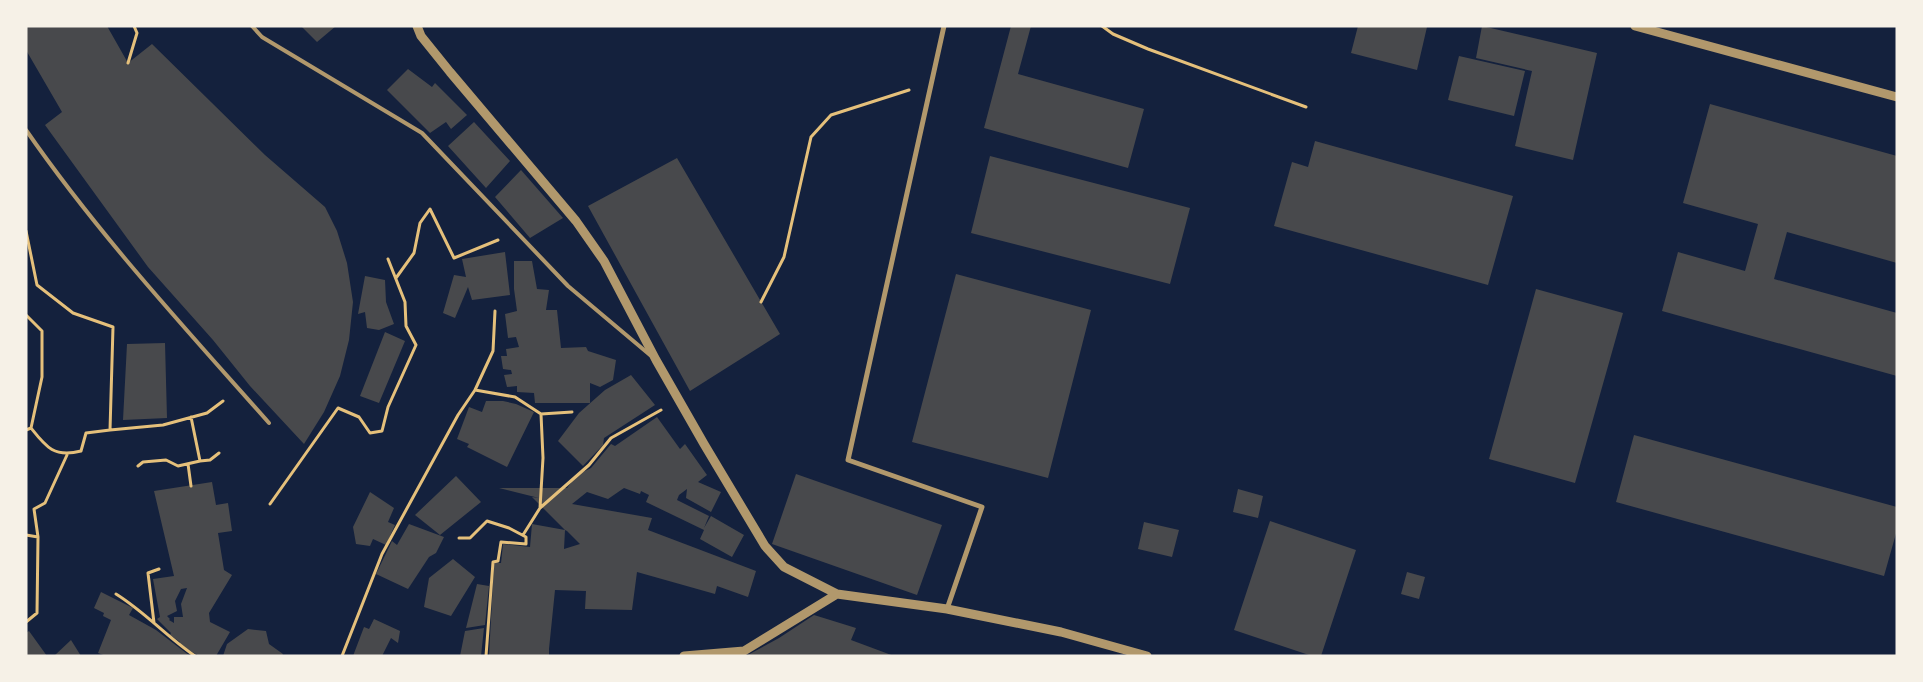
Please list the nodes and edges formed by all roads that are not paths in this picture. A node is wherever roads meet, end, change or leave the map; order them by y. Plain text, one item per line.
1 (252, 26) edge
2 (417, 26) edge
3 (944, 26) edge
4 (1635, 26) edge
5 (1897, 97) edge
6 (26, 130) edge
7 (656, 360) junction
8 (269, 422) dead end
9 (837, 594) junction
10 (947, 609) junction
11 (685, 656) edge
12 (1147, 656) edge

1 - 7 lane
2 - 7 street
3 - 10 street
4 - 5 street
6 - 8 lane
7 - 9 street
9 - 10 street
9 - 11 street
10 - 12 street

